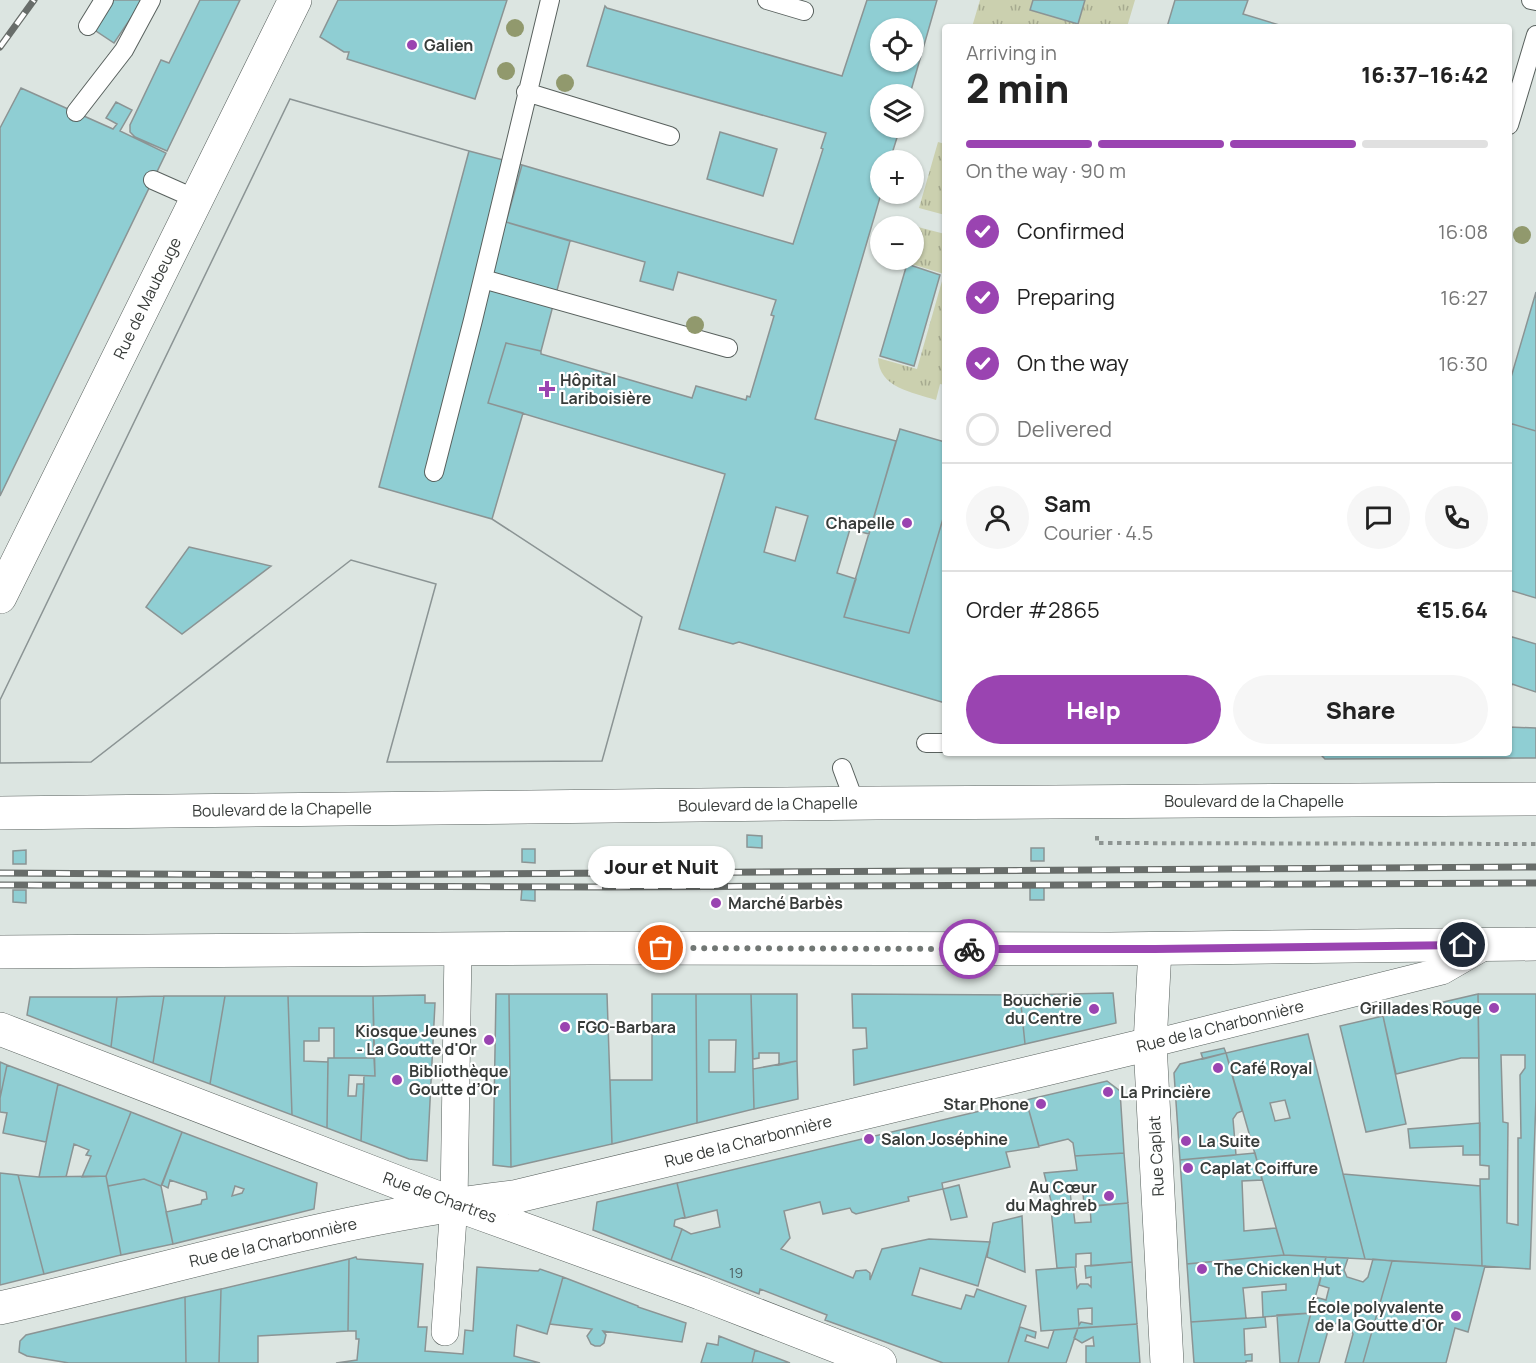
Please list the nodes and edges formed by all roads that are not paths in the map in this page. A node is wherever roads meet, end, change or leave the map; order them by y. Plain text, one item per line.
1 (104, 0) edge
2 (151, 0) edge
3 (295, 0) edge
4 (550, 0) edge
5 (767, 0) edge
6 (1532, 0) edge
7 (1536, 1) edge
8 (804, 11) dead end
9 (88, 26) dead end
10 (1536, 35) edge
11 (526, 92) junction
12 (76, 112) dead end
13 (1512, 115) edge
14 (670, 136) dead end
15 (153, 180) dead end
16 (196, 199) junction
17 (483, 279) junction
18 (728, 348) dead end
19 (434, 472) dead end
20 (0, 597) edge
21 (926, 743) dead end
22 (942, 743) edge
23 (842, 768) dead end
24 (1536, 799) edge
25 (855, 803) junction
26 (0, 813) edge
27 (1536, 944) edge
28 (1487, 945) junction
29 (458, 949) junction
30 (1155, 949) junction
31 (0, 952) edge
32 (0, 1029) edge
33 (1150, 1044) junction
34 (454, 1204) junction
35 (0, 1308) edge
36 (445, 1332) dead end
37 (880, 1363) edge
38 (1167, 1363) edge

1 - 9 lane
2 - 12 lane
3 - 16 street, Rue de Maubeuge
4 - 11 lane
5 - 8 lane
6 - 7 lane
10 - 13 lane
11 - 14 lane
11 - 17 lane
15 - 16 lane
16 - 20 street, Rue de Maubeuge
17 - 18 lane
17 - 19 lane
21 - 22 lane
23 - 25 lane
24 - 25 street, Boulevard de la Chapelle
25 - 26 street, Boulevard de la Chapelle
27 - 28 street
28 - 30 street
28 - 33 street, Rue de la Charbonnière
29 - 30 street
29 - 31 street
29 - 34 street
30 - 33 street, Rue Caplat
32 - 34 street, Rue de Chartres
33 - 34 street, Rue de la Charbonnière
33 - 38 street, Rue Caplat
34 - 35 street, Rue de la Charbonnière
34 - 36 street
34 - 37 street, Rue de Chartres

